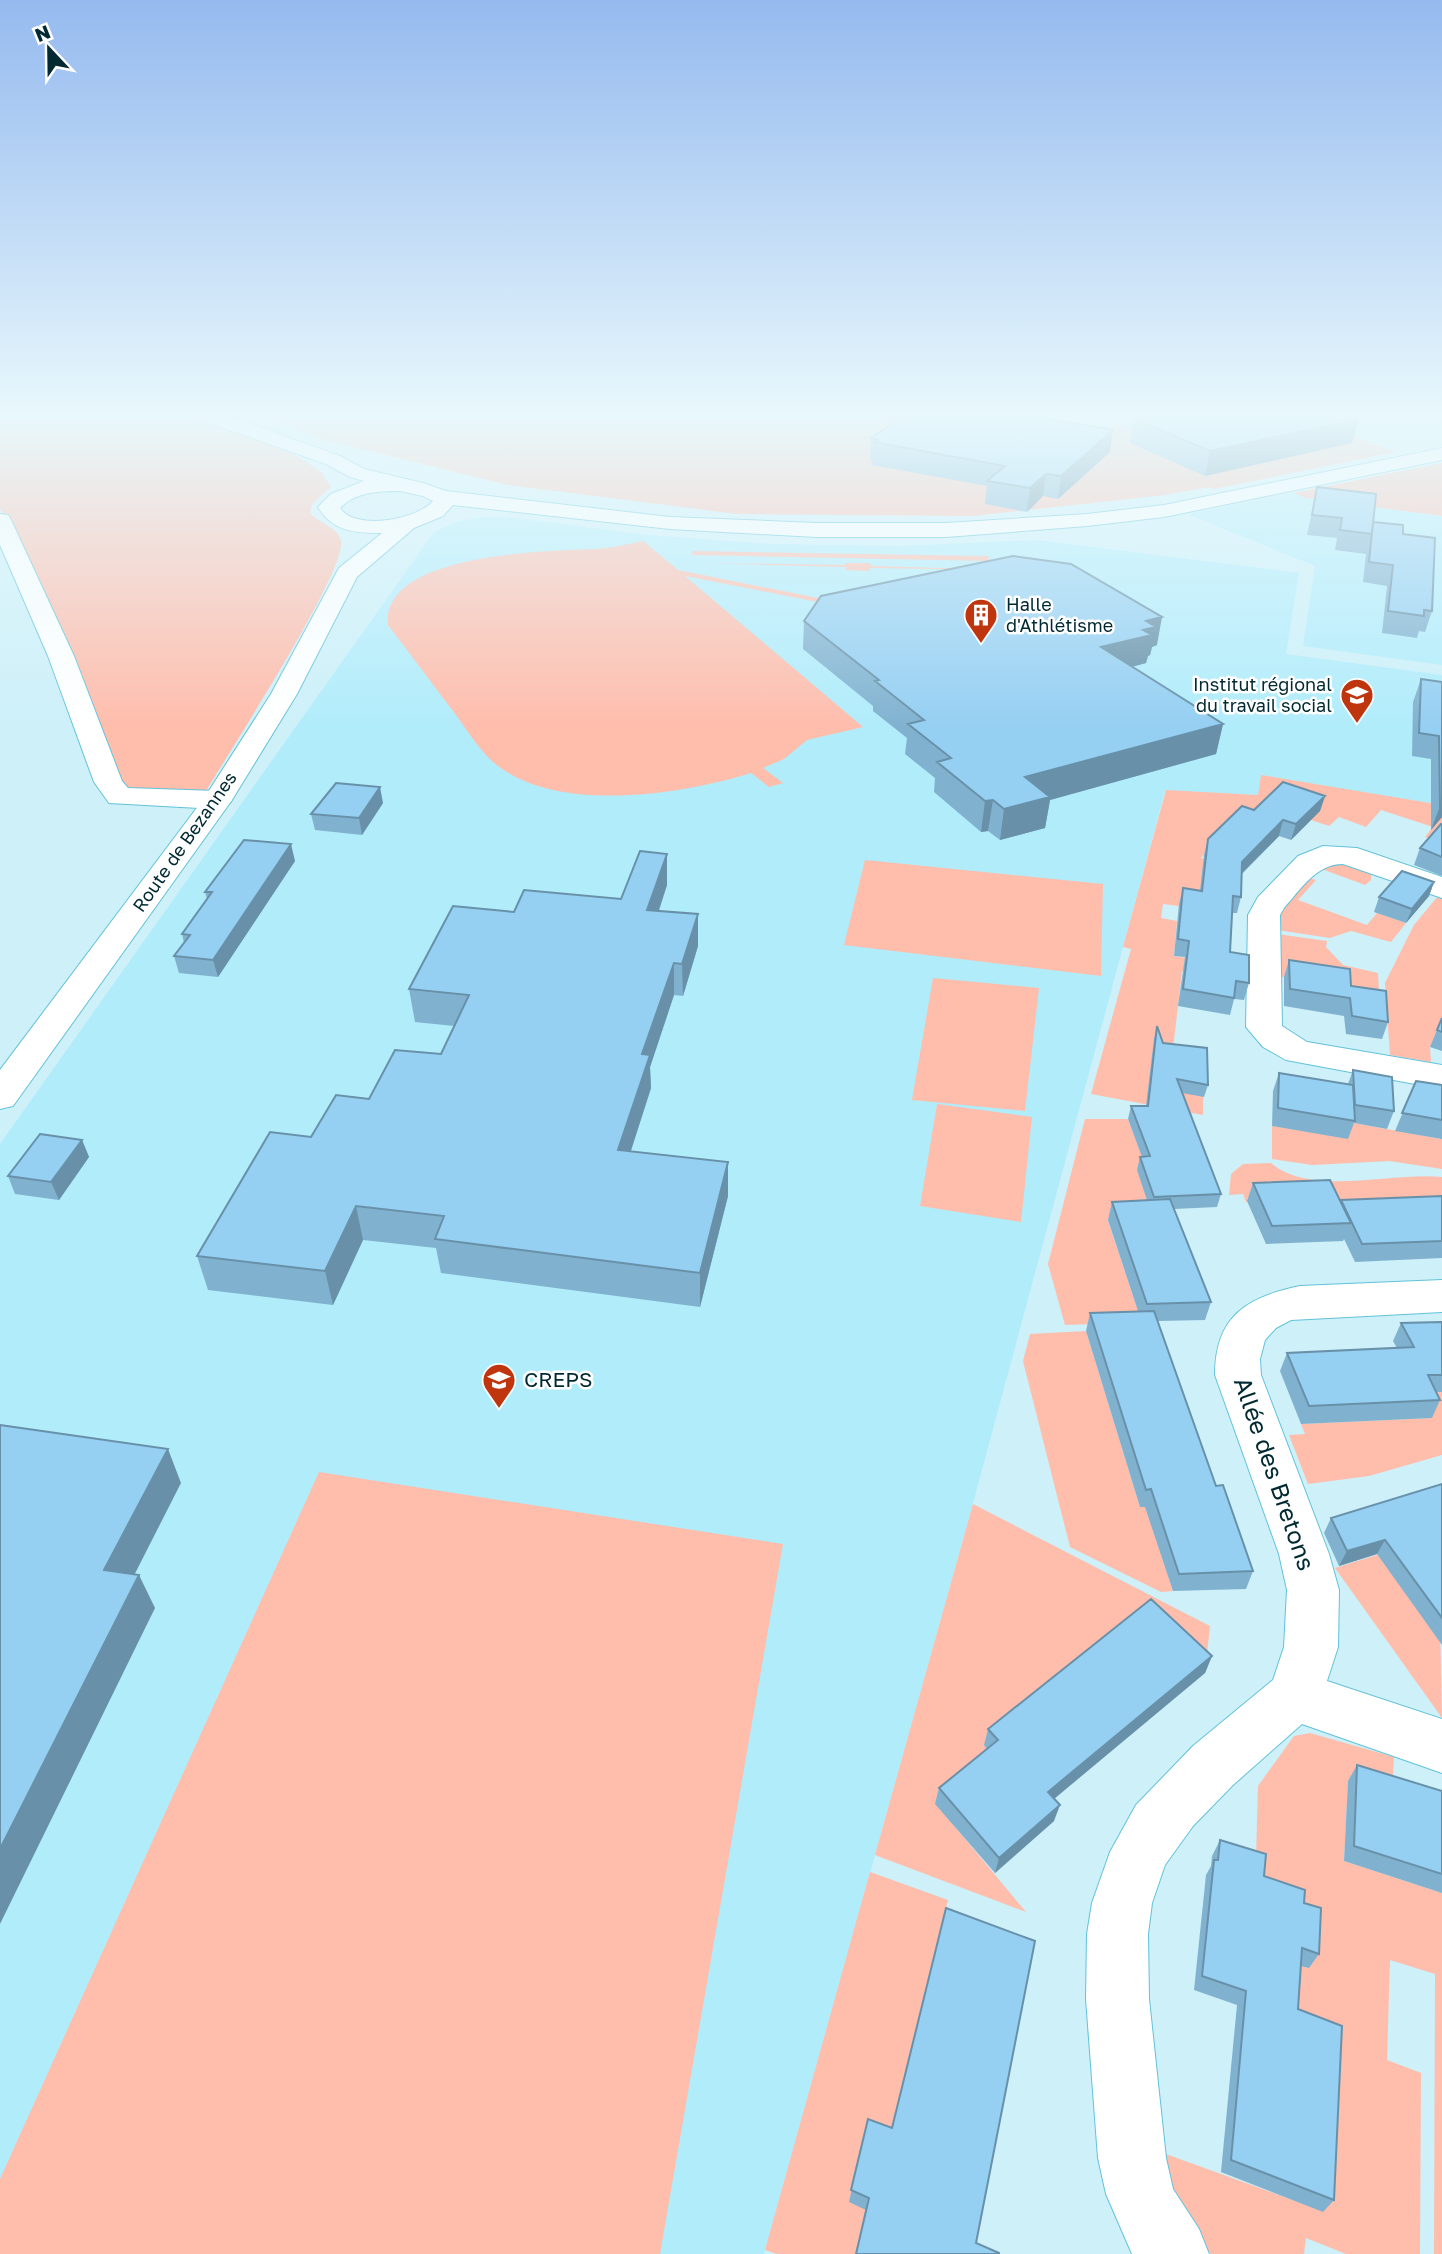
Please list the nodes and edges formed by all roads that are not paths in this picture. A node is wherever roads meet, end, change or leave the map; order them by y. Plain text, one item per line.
1 (337, 517) edge
2 (417, 517) edge
3 (623, 517) edge
4 (1117, 517) edge
5 (0, 520) edge
6 (346, 523) junction
7 (406, 524) junction
8 (347, 573) junction
9 (216, 800) junction
10 (1442, 888) edge
11 (1442, 1077) edge
12 (0, 1097) edge
13 (1442, 1296) edge
14 (1295, 1696) junction
15 (1442, 1746) edge
16 (1174, 2254) edge

1 - 6 street
2 - 7 street
3 - 4 street
5 - 9 street
6 - 7 street
6 - 8 street, Route de Bezannes
7 - 8 street, Route de Bezannes
8 - 9 street, Route de Bezannes
9 - 12 street, Route de Bezannes
10 - 11 street
13 - 14 street, Allée des Bretons
14 - 15 street
14 - 16 street

